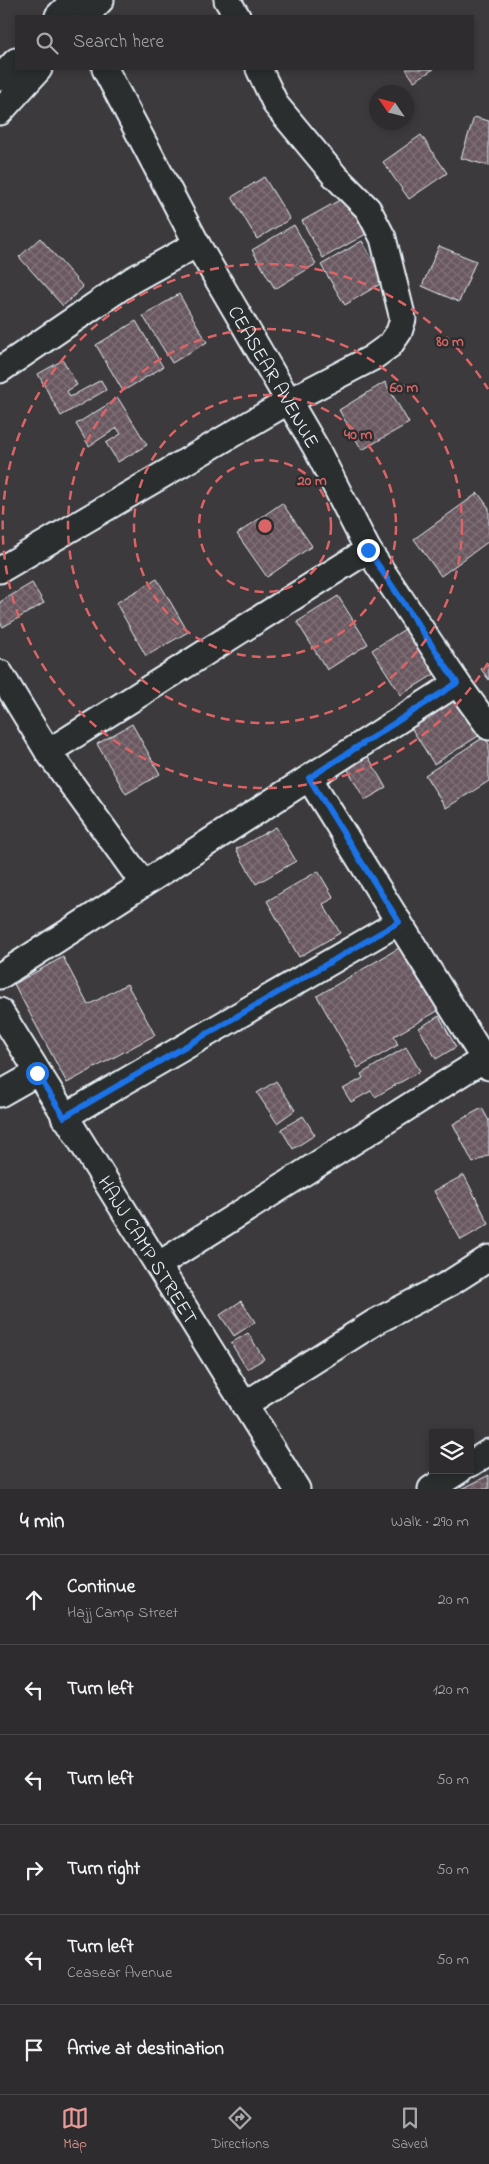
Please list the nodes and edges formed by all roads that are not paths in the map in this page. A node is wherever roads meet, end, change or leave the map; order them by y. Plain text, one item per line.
1 (74, 0) edge
2 (101, 0) edge
3 (227, 0) edge
4 (59, 15) edge
5 (87, 15) edge
6 (236, 15) edge
7 (15, 62) edge
8 (38, 70) edge
9 (106, 70) edge
10 (258, 70) edge
11 (0, 78) edge
12 (0, 112) edge
13 (197, 244) junction
14 (0, 370) edge
15 (289, 400) junction
16 (368, 550) junction
17 (0, 570) edge
18 (0, 673) edge
19 (457, 683) junction
20 (489, 727) edge
21 (48, 752) junction
22 (309, 778) junction
23 (143, 883) junction
24 (399, 922) junction
25 (0, 976) edge
26 (0, 1011) edge
27 (487, 1063) edge
28 (37, 1073) junction
29 (0, 1094) edge
30 (64, 1117) junction
31 (489, 1258) edge
32 (158, 1265) junction
33 (244, 1405) junction
34 (489, 1452) edge
35 (474, 1461) edge
36 (454, 1474) edge
37 (298, 1489) edge
38 (430, 1489) edge

1 - 4 street
2 - 5 street
3 - 6 street
7 - 11 street
8 - 12 street
9 - 13 street, CEASEAR AVENUE
10 - 15 street
13 - 14 street
13 - 15 street, CEASEAR AVENUE
15 - 16 street, CEASEAR AVENUE
15 - 17 street
16 - 19 street, CEASEAR AVENUE
16 - 21 street
18 - 21 street
19 - 20 street, CEASEAR AVENUE
19 - 22 street
21 - 23 street
22 - 23 street
22 - 24 street
23 - 25 street
24 - 27 street
24 - 30 street
26 - 28 street, HAJJ CAMP STREET
27 - 32 street
28 - 29 street
28 - 30 street, HAJJ CAMP STREET
30 - 32 street, HAJJ CAMP STREET
31 - 33 street
32 - 33 street, HAJJ CAMP STREET
33 - 37 street, HAJJ CAMP STREET
34 - 35 street
36 - 38 street

